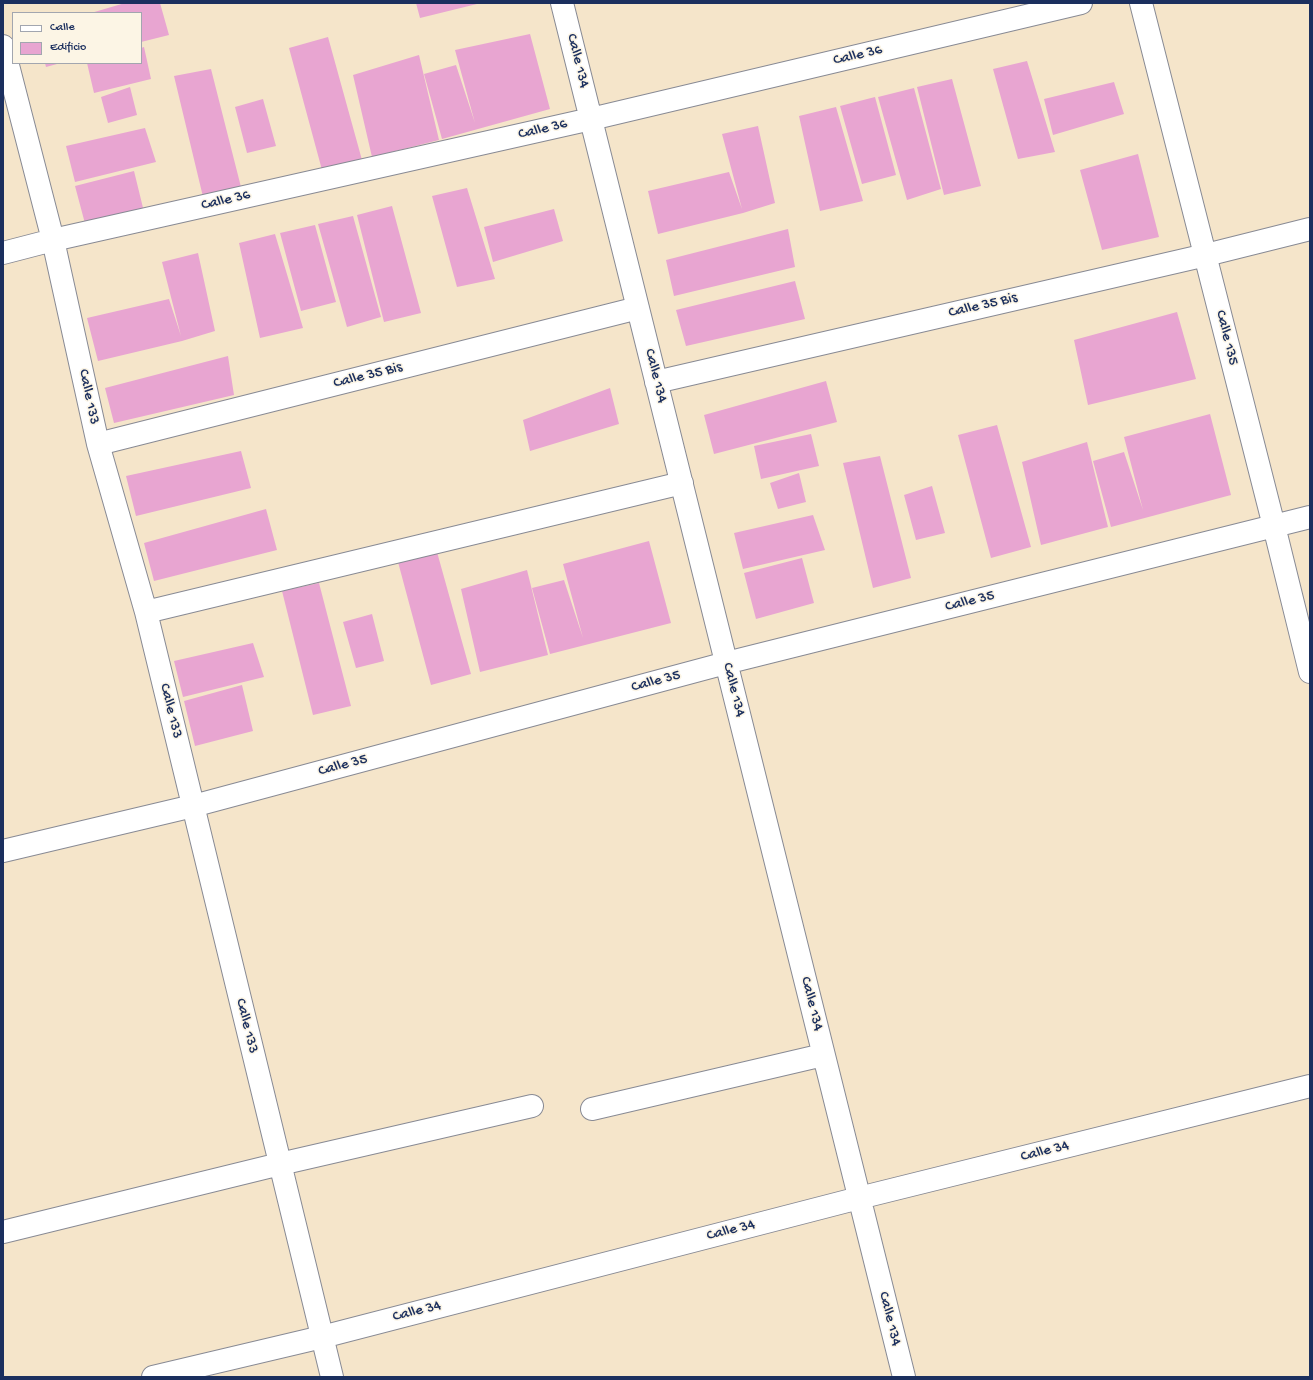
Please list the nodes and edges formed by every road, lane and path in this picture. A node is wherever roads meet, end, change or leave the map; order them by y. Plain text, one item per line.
1 (562, 3) edge
2 (1081, 3) edge
3 (1142, 3) edge
4 (3, 46) edge
5 (591, 120) junction
6 (1310, 229) edge
7 (53, 240) junction
8 (3, 253) edge
9 (1206, 255) junction
10 (638, 308) junction
11 (656, 382) junction
12 (98, 444) junction
13 (682, 483) junction
14 (1310, 517) edge
15 (1274, 526) junction
16 (146, 612) junction
17 (726, 663) junction
18 (1310, 672) edge
19 (193, 806) junction
20 (3, 851) edge
21 (823, 1055) junction
22 (1310, 1086) edge
23 (532, 1106) dead end
24 (592, 1109) dead end
25 (280, 1164) junction
26 (859, 1198) junction
27 (3, 1232) edge
28 (322, 1337) junction
29 (152, 1377) edge
30 (332, 1377) edge
31 (904, 1377) edge

1 - 5 street, Calle 134
2 - 5 street, Calle 36
3 - 9 street, Calle 135
4 - 7 street, Calle 133
5 - 7 street, Calle 36
5 - 10 street, Calle 134
6 - 9 street, Calle 35 Bis
7 - 8 street, Calle 36
7 - 12 street, Calle 133
9 - 11 street, Calle 35 Bis
9 - 15 street, Calle 135
10 - 11 street, Calle 134
10 - 12 street, Calle 35 Bis
11 - 13 street, Calle 134
12 - 16 street, Calle 133
13 - 16 street
13 - 17 street, Calle 134
14 - 15 street, Calle 35
15 - 17 street, Calle 35
15 - 18 street, Calle 135
16 - 19 street, Calle 133
17 - 19 street, Calle 35
17 - 21 street, Calle 134
19 - 20 street, Calle 35
19 - 25 street, Calle 133
21 - 24 street
21 - 26 street, Calle 134
22 - 26 street, Calle 34
23 - 25 street
25 - 27 street
25 - 28 street, Calle 133
26 - 28 street, Calle 34
26 - 31 street, Calle 134
28 - 29 street, Calle 34
28 - 30 street, Calle 133

